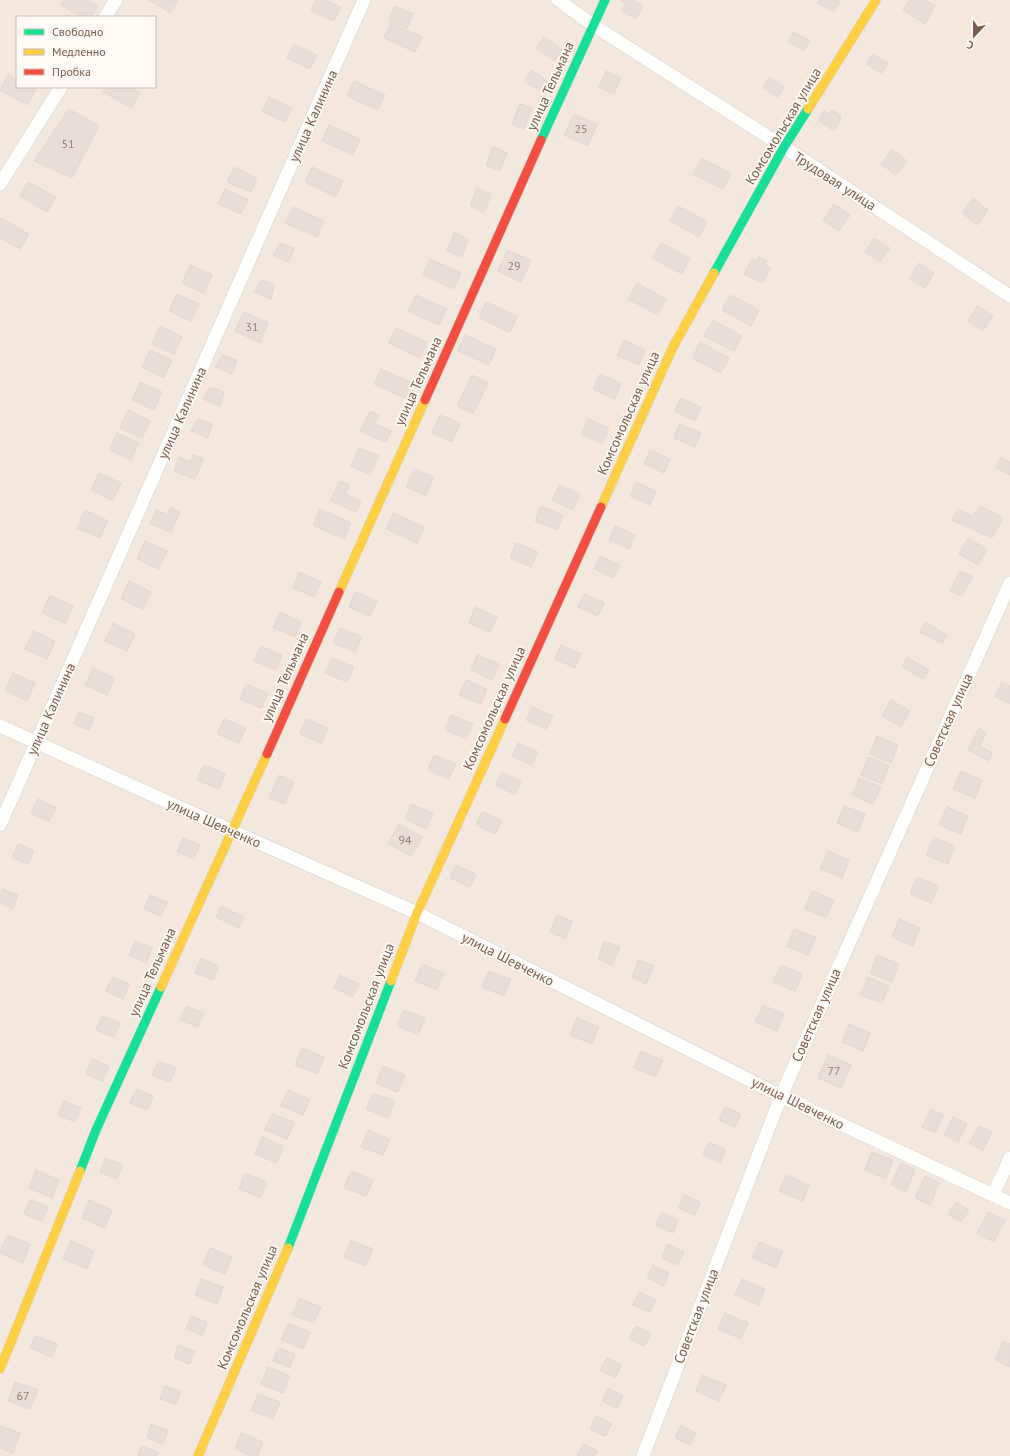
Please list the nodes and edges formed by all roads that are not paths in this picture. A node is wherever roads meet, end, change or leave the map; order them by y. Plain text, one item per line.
1 (116, 0) edge
2 (364, 0) edge
3 (558, 0) edge
4 (605, 0) edge
5 (876, 0) edge
6 (106, 16) edge
7 (593, 25) junction
8 (60, 88) edge
9 (784, 147) junction
10 (0, 184) edge
11 (1010, 296) edge
12 (1010, 583) edge
13 (0, 726) edge
14 (36, 742) junction
15 (0, 825) edge
16 (232, 831) junction
17 (417, 913) junction
18 (780, 1096) junction
19 (1010, 1158) edge
20 (993, 1195) junction
21 (1010, 1203) edge
22 (0, 1369) edge
23 (198, 1456) edge
24 (642, 1456) edge

1 - 6 street
2 - 14 street, улица Калинина
3 - 7 street, Трудовая улица
4 - 7 street, улица Тельмана
5 - 9 street, Комсомольская улица
7 - 9 street, Трудовая улица
7 - 16 street, улица Тельмана
8 - 10 street
9 - 11 street, Трудовая улица
9 - 17 street, Комсомольская улица
12 - 18 street, Советская улица
13 - 14 street, улица Шевченко
14 - 15 street, улица Калинина
14 - 16 street, улица Шевченко
16 - 17 street, улица Шевченко
16 - 22 street, улица Тельмана
17 - 18 street, улица Шевченко
17 - 23 street, Комсомольская улица
18 - 20 street, улица Шевченко
18 - 24 street, Советская улица
19 - 20 street
20 - 21 street, улица Шевченко

